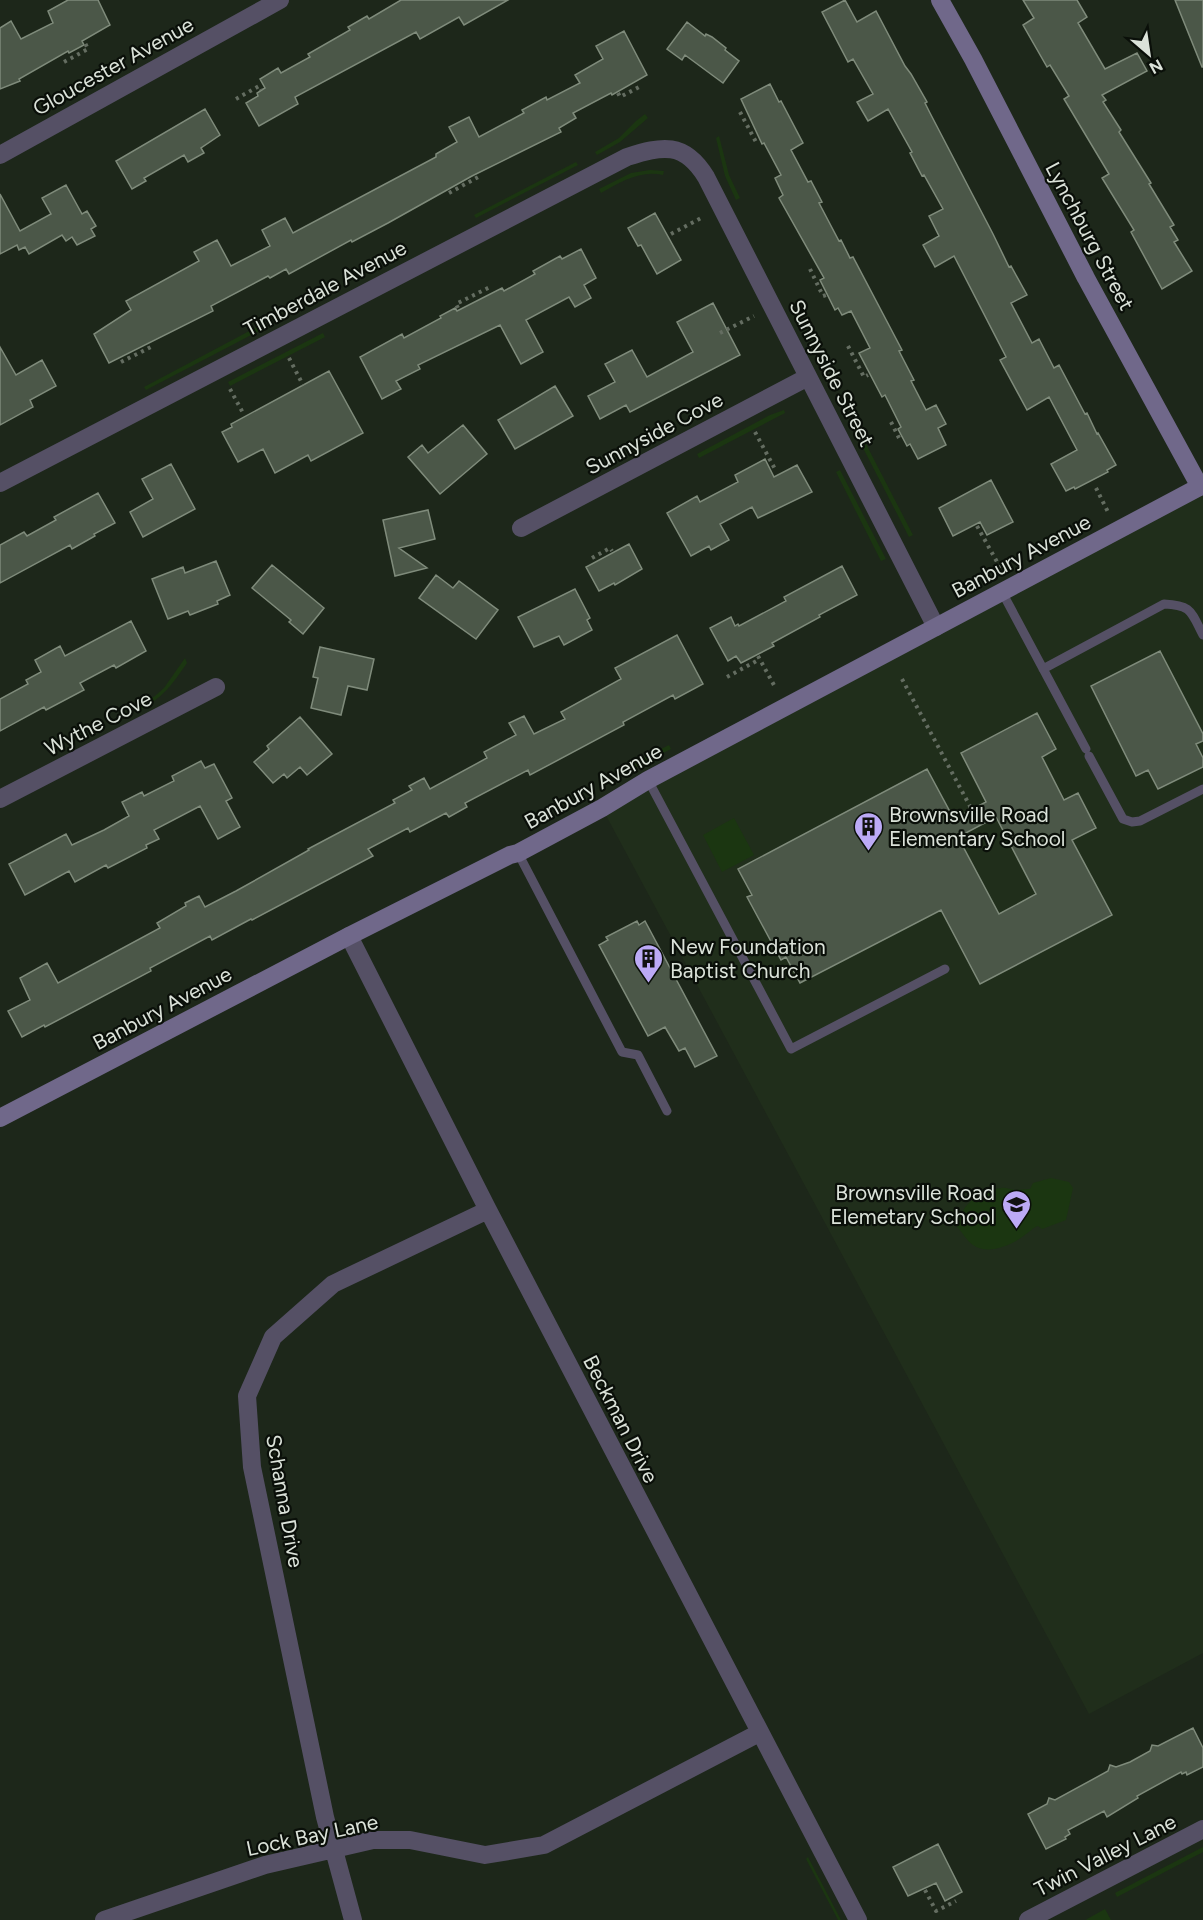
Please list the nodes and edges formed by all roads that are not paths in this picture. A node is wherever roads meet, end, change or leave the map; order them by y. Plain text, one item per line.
1 (280, 0) edge
2 (940, 0) edge
3 (676, 149) joint
4 (0, 154) edge
5 (808, 377) junction
6 (0, 483) edge
7 (1202, 488) edge
8 (521, 528) dead end
9 (1002, 592) junction
10 (936, 627) junction
11 (1203, 635) edge
12 (1043, 669) junction
13 (216, 687) dead end
14 (648, 780) junction
15 (1203, 789) edge
16 (0, 799) edge
17 (518, 853) junction
18 (349, 936) junction
19 (945, 969) dead end
20 (667, 1111) dead end
21 (0, 1118) edge
22 (488, 1210) junction
23 (759, 1733) junction
24 (1203, 1829) edge
25 (333, 1849) junction
26 (1034, 1919) edge
27 (104, 1920) edge
28 (353, 1920) edge
29 (858, 1920) edge

1 - 4 street, Gloucester Avenue
2 - 7 street, Lynchburg Street
3 - 5 street, Sunnyside Street
3 - 6 street, Timberdale Avenue
5 - 8 street, Sunnyside Cove
5 - 10 street, Sunnyside Street
7 - 9 street, Banbury Avenue
9 - 10 street, Banbury Avenue
9 - 12 lane
10 - 14 street, Banbury Avenue
11 - 12 lane
12 - 15 lane
13 - 16 street, Wythe Cove
14 - 17 street, Banbury Avenue
14 - 19 lane
17 - 18 street, Banbury Avenue
17 - 20 lane
18 - 21 street, Banbury Avenue
18 - 22 street, Beckman Drive
22 - 23 street, Beckman Drive
22 - 25 street, Schanna Drive
23 - 25 street, Lock Bay Lane
23 - 29 street, Beckman Drive
24 - 26 street, Twin Valley Lane
25 - 27 street, Lock Bay Lane
25 - 28 street, Schanna Drive

